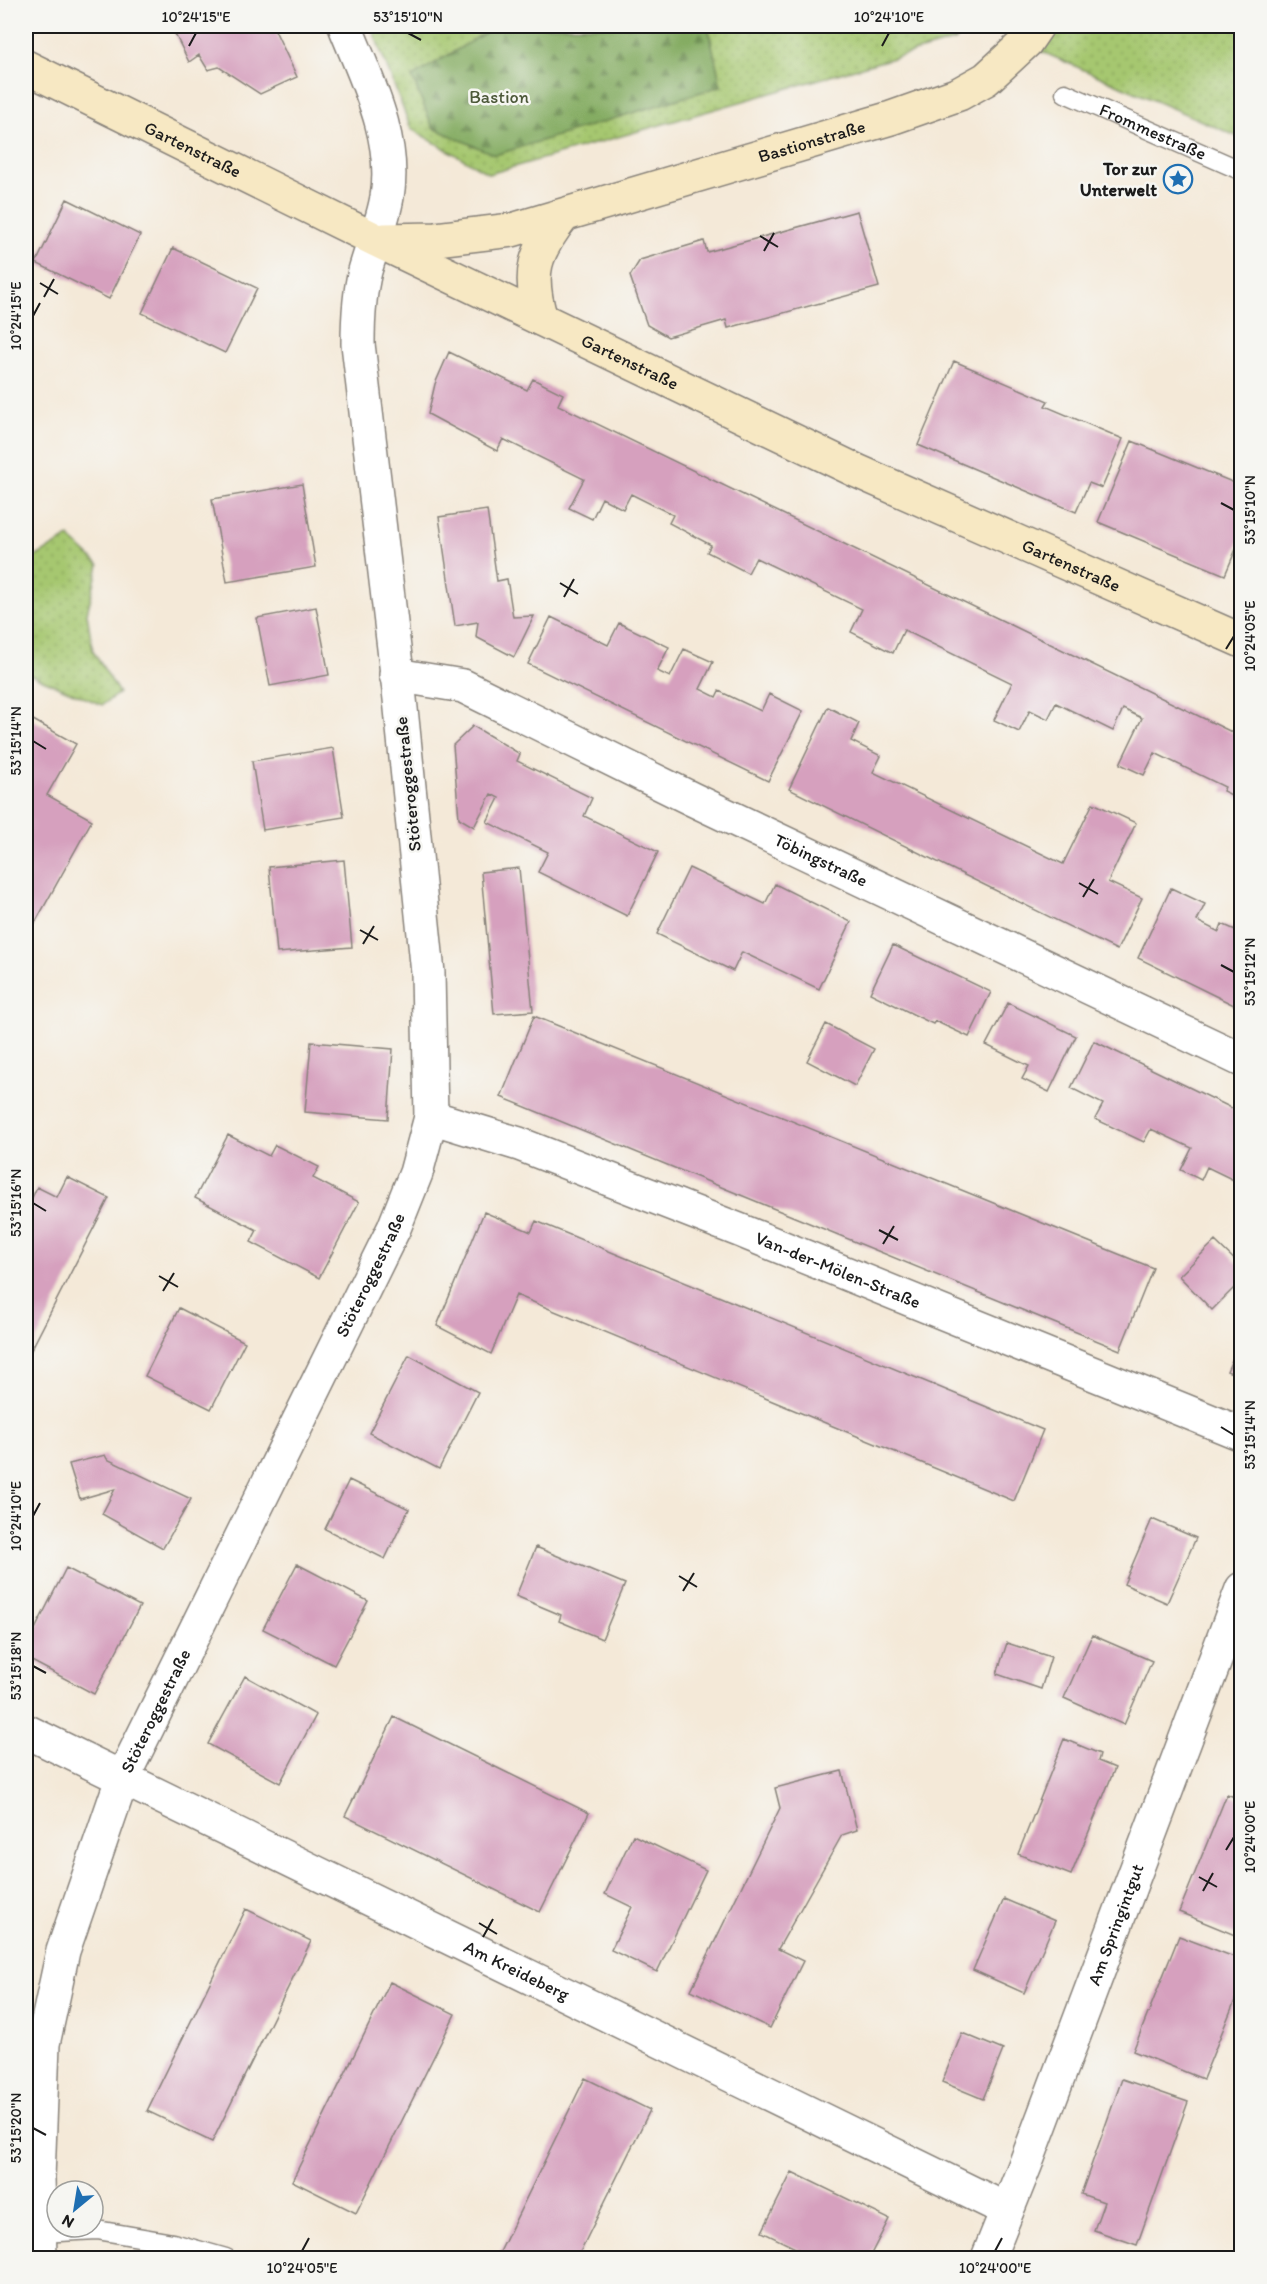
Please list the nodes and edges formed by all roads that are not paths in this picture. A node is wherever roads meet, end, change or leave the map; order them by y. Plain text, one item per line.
1 (345, 26) edge
2 (1037, 26) edge
3 (26, 67) edge
4 (1065, 93) dead end
5 (1242, 171) edge
6 (563, 216) junction
7 (376, 240) junction
8 (541, 319) junction
9 (1242, 641) edge
10 (396, 675) junction
11 (1242, 1060) edge
12 (431, 1117) junction
13 (1242, 1434) edge
14 (1242, 1589) edge
15 (26, 1731) edge
16 (122, 1779) junction
17 (1007, 2210) junction
18 (40, 2246) edge
19 (226, 2259) edge
20 (988, 2259) edge

1 - 7 street, Stöteroggestraße
2 - 6 main road, Bastionstraße
3 - 7 main road, Gartenstraße
4 - 5 lane, Frommestraße
6 - 7 main road, Bastionstraße
6 - 8 main road
7 - 8 main road, Gartenstraße
7 - 10 street, Stöteroggestraße
8 - 9 main road, Gartenstraße
10 - 11 street, Töbingstraße
10 - 12 street, Stöteroggestraße
12 - 13 street, Van-der-Mölen-Straße
12 - 16 street, Stöteroggestraße
14 - 17 street, Am Springintgut
15 - 16 street, Am Kreideberg
16 - 17 street, Am Kreideberg
16 - 18 street, Stöteroggestraße
17 - 20 street, Am Springintgut
18 - 19 lane

